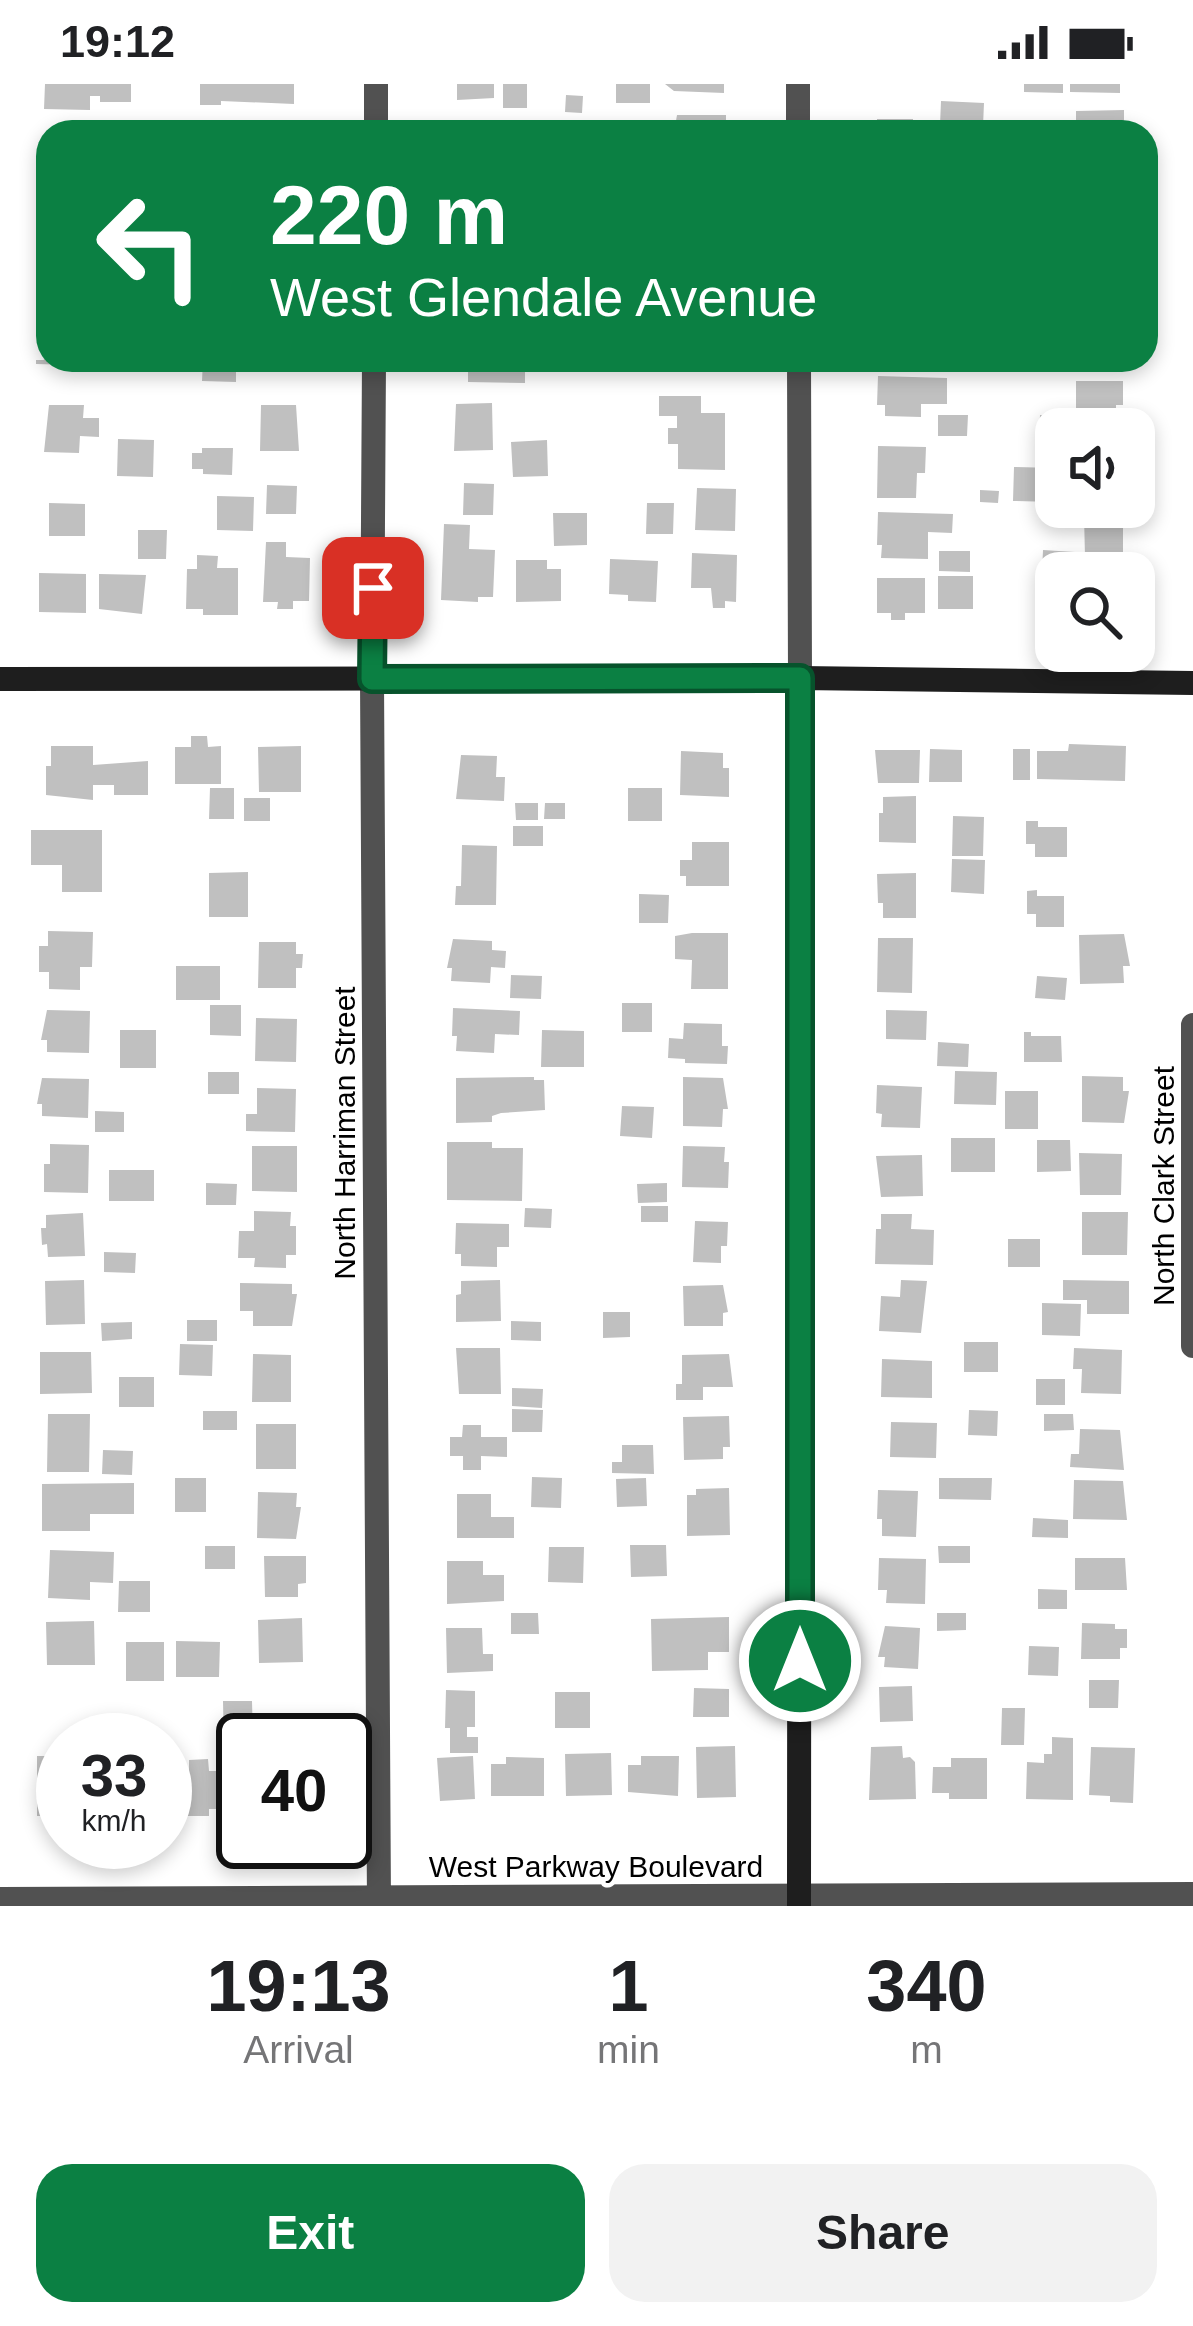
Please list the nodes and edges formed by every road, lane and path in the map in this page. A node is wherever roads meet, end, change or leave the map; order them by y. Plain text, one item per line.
1 (376, 84) edge
2 (798, 84) edge
3 (376, 120) edge
4 (798, 120) edge
5 (374, 372) edge
6 (799, 372) edge
7 (800, 678) junction
8 (0, 679) edge
9 (372, 679) junction
10 (1193, 683) edge
11 (1193, 1025) edge
12 (1193, 1346) edge
13 (1193, 1894) edge
14 (0, 1899) edge
15 (379, 1901) edge
16 (800, 1901) edge

1 - 3 street
2 - 4 street
5 - 9 street, North Harriman Street
6 - 7 street
7 - 9 street
7 - 10 street
7 - 16 street
8 - 9 street
9 - 15 street, North Harriman Street
11 - 12 street, North Clark Street
13 - 16 street, West Parkway Boulevard
14 - 15 street, West Parkway Boulevard
15 - 16 street, West Parkway Boulevard

